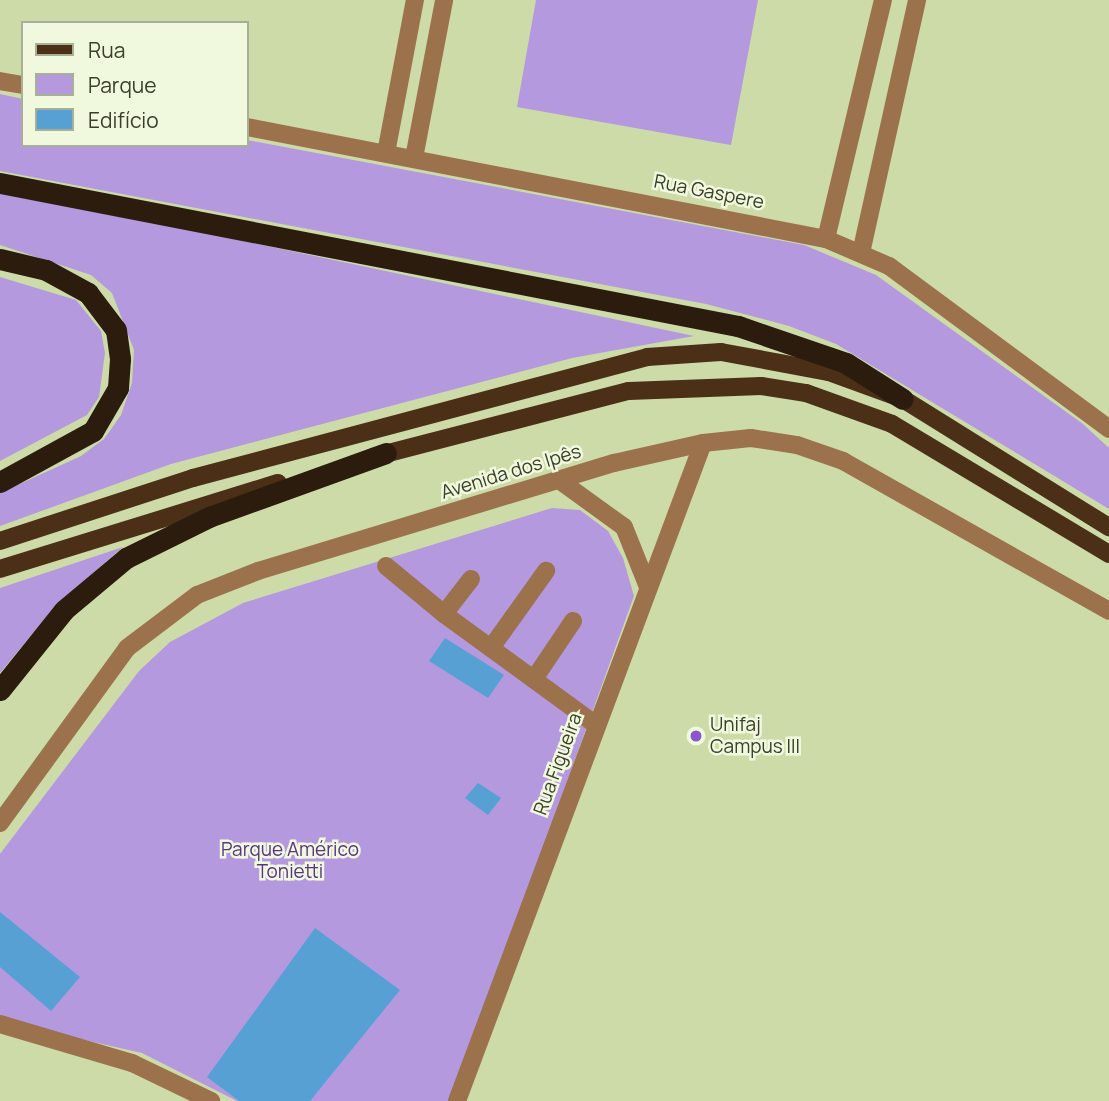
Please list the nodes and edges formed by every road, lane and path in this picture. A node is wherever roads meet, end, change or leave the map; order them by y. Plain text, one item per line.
1 (415, 0) edge
2 (444, 0) edge
3 (883, 0) edge
4 (917, 0) edge
5 (0, 81) edge
6 (21, 85) edge
7 (248, 127) edge
8 (386, 153) junction
9 (414, 158) junction
10 (0, 183) edge
11 (825, 239) junction
12 (861, 253) junction
13 (0, 259) edge
14 (903, 399) junction
15 (1109, 429) edge
16 (703, 443) junction
17 (386, 453) junction
18 (559, 480) junction
19 (0, 482) edge
20 (1109, 527) edge
21 (0, 541) edge
22 (1109, 554) edge
23 (386, 566) dead end
24 (0, 569) edge
25 (546, 571) dead end
26 (471, 579) dead end
27 (648, 587) junction
28 (1109, 611) edge
29 (444, 614) junction
30 (573, 621) dead end
31 (491, 648) junction
32 (534, 679) junction
33 (0, 690) edge
34 (595, 724) junction
35 (0, 823) edge
36 (0, 1024) edge
37 (211, 1101) edge
38 (457, 1101) edge

1 - 8 street
2 - 9 street
3 - 11 street
4 - 12 street
5 - 6 street
7 - 8 street, Rua Gaspere
8 - 9 street, Rua Gaspere
9 - 11 street, Rua Gaspere
10 - 14 highway
11 - 12 street, Rua Gaspere
12 - 15 street, Rua Gaspere
13 - 19 highway
14 - 20 main road
14 - 21 main road
16 - 18 street, Avenida dos Ipês
16 - 27 street, Rua Figueira
16 - 28 street, Avenida dos Ipês
17 - 22 main road
17 - 24 main road
17 - 33 highway
18 - 27 street
18 - 35 street, Avenida dos Ipês
23 - 29 street
25 - 31 street
26 - 29 street
27 - 34 street, Rua Figueira
29 - 31 street
30 - 32 street
31 - 32 street
32 - 34 street
34 - 38 street, Rua Figueira
36 - 37 street

